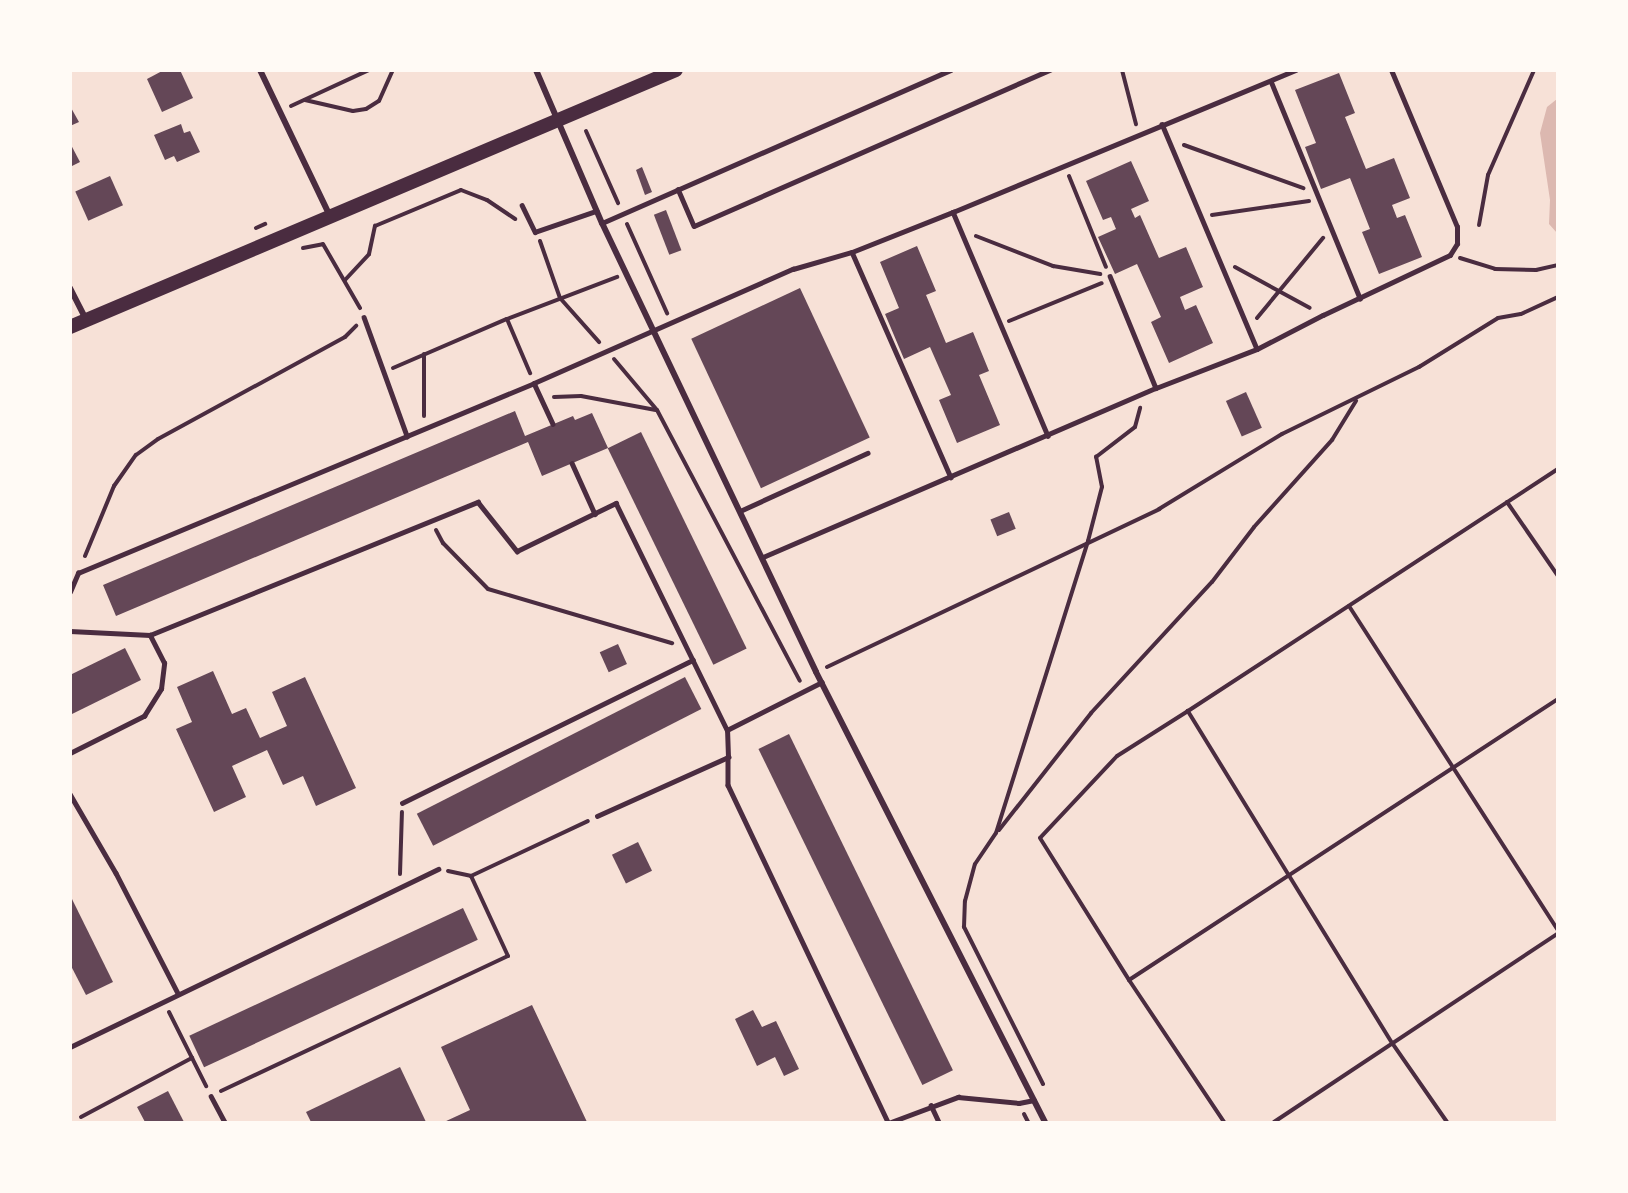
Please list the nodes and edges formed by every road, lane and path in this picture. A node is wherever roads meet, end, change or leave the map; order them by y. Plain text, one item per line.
1 (260, 70) edge
2 (369, 70) edge
3 (393, 70) edge
4 (536, 70) edge
5 (676, 70) edge
6 (951, 70) edge
7 (1050, 70) edge
8 (1122, 70) edge
9 (1296, 70) edge
10 (1391, 70) edge
11 (1534, 70) edge
12 (1270, 81) junction
13 (305, 100) junction
14 (280, 111) junction
15 (556, 120) junction
16 (1162, 124) junction
17 (1138, 134) junction
18 (1168, 139) junction
19 (1064, 165) junction
20 (678, 189) junction
21 (1316, 192) junction
22 (1318, 200) junction
23 (522, 205) dead end
24 (596, 211) junction
25 (953, 212) junction
26 (330, 216) junction
27 (1201, 217) junction
28 (602, 223) junction
29 (1479, 225) dead end
30 (1330, 228) junction
31 (960, 229) junction
32 (535, 232) junction
33 (302, 248) dead end
34 (852, 252) junction
35 (1450, 255) junction
36 (1219, 258) junction
37 (1557, 265) edge
38 (618, 276) dead end
39 (1110, 278) junction
40 (345, 280) junction
41 (70, 288) edge
42 (1279, 291) junction
43 (1557, 297) edge
44 (560, 298) junction
45 (1360, 298) junction
46 (1323, 315) junction
47 (364, 317) junction
48 (507, 319) junction
49 (86, 321) junction
50 (1000, 325) junction
51 (70, 327) edge
52 (1248, 327) junction
53 (653, 331) junction
54 (1257, 349) junction
55 (608, 351) junction
56 (424, 354) junction
57 (384, 372) junction
58 (534, 383) junction
59 (1156, 388) junction
60 (1140, 396) junction
61 (541, 397) junction
62 (1357, 399) junction
63 (657, 410) junction
64 (554, 424) dead end
65 (424, 428) junction
66 (407, 436) junction
67 (1048, 436) junction
68 (867, 453) dead end
69 (572, 463) dead end
70 (1557, 469) edge
71 (951, 477) junction
72 (1507, 502) junction
73 (740, 511) junction
74 (595, 514) junction
75 (432, 521) junction
76 (1088, 541) junction
77 (763, 557) junction
78 (78, 573) junction
79 (1557, 576) edge
80 (70, 592) edge
81 (1349, 606) junction
82 (70, 631) edge
83 (150, 635) junction
84 (686, 646) junction
85 (693, 660) junction
86 (816, 672) junction
87 (822, 682) junction
88 (806, 692) junction
89 (1557, 699) edge
90 (1188, 711) junction
91 (727, 730) junction
92 (70, 753) edge
93 (728, 757) junction
94 (1452, 768) junction
95 (70, 794) edge
96 (402, 802) joint
97 (597, 816) joint
98 (996, 832) junction
99 (438, 869) joint
100 (471, 876) junction
101 (1288, 876) junction
102 (400, 888) junction
103 (1557, 932) edge
104 (1130, 980) junction
105 (178, 993) junction
106 (163, 1001) junction
107 (1392, 1043) junction
108 (70, 1047) edge
109 (192, 1058) junction
110 (1046, 1092) dead end
111 (211, 1096) junction
112 (1034, 1100) junction
113 (1018, 1104) junction
114 (931, 1105) junction
115 (81, 1117) dead end
116 (225, 1122) edge
117 (889, 1122) edge
118 (939, 1122) edge
119 (1028, 1122) edge
120 (1045, 1122) edge
121 (1224, 1122) edge
122 (1274, 1122) edge
123 (1447, 1122) edge

1 - 14 street
2 - 13 path
3 - 13 path
4 - 15 street
5 - 15 main road
6 - 20 lane
7 - 20 lane
8 - 17 path
9 - 12 lane
10 - 35 lane
11 - 29 path
12 - 16 lane
12 - 21 lane
13 - 14 path
14 - 26 street
15 - 24 street
15 - 26 main road
16 - 17 lane
16 - 18 lane
17 - 19 lane
18 - 21 path
18 - 27 lane
19 - 25 lane
19 - 39 path
20 - 28 lane
21 - 22 lane
22 - 27 path
22 - 30 lane
23 - 32 lane
24 - 28 street
24 - 32 lane
25 - 31 lane
25 - 34 lane
26 - 49 main road
27 - 36 lane
28 - 53 street
30 - 42 path
30 - 45 lane
31 - 39 path
31 - 50 lane
32 - 40 path
32 - 44 path
33 - 40 path
34 - 53 lane
34 - 71 lane
35 - 37 path
35 - 45 lane
36 - 42 path
36 - 52 lane
38 - 44 path
39 - 50 path
39 - 59 lane
40 - 47 path
41 - 49 street
42 - 46 path
42 - 52 path
43 - 62 path
44 - 48 path
44 - 55 path
45 - 46 lane
46 - 54 lane
47 - 57 lane
47 - 78 path
48 - 56 path
48 - 58 path
49 - 51 main road
50 - 67 lane
52 - 54 lane
53 - 55 lane
53 - 73 street
54 - 59 lane
55 - 58 lane
55 - 63 path
56 - 57 path
56 - 65 path
57 - 66 lane
58 - 61 lane
58 - 65 lane
59 - 60 lane
60 - 67 lane
60 - 76 path
61 - 63 path
61 - 64 lane
62 - 76 path
62 - 98 path
63 - 88 path
65 - 66 lane
66 - 78 lane
67 - 71 lane
68 - 73 lane
69 - 74 lane
70 - 72 path
71 - 77 lane
72 - 79 path
72 - 81 path
73 - 77 street
74 - 75 lane
74 - 84 lane
75 - 83 lane
75 - 84 path
76 - 86 path
76 - 98 path
77 - 86 street
78 - 80 lane
81 - 90 path
81 - 94 path
82 - 83 lane
83 - 92 lane
84 - 85 lane
85 - 91 lane
85 - 96 lane
86 - 87 street
87 - 88 lane
87 - 112 street
88 - 91 lane
89 - 94 path
90 - 101 path
90 - 104 path
91 - 93 lane
93 - 97 lane
93 - 117 lane
94 - 101 path
94 - 103 path
95 - 105 lane
96 - 102 path
97 - 100 path
98 - 110 path
99 - 100 path
99 - 102 lane
100 - 111 path
101 - 104 path
101 - 107 path
102 - 105 lane
103 - 107 path
104 - 121 path
105 - 106 lane
106 - 108 lane
106 - 109 path
107 - 122 path
107 - 123 path
109 - 111 path
109 - 115 path
111 - 116 lane
112 - 113 lane
112 - 120 street
113 - 114 lane
113 - 119 path
114 - 117 lane
114 - 118 lane

